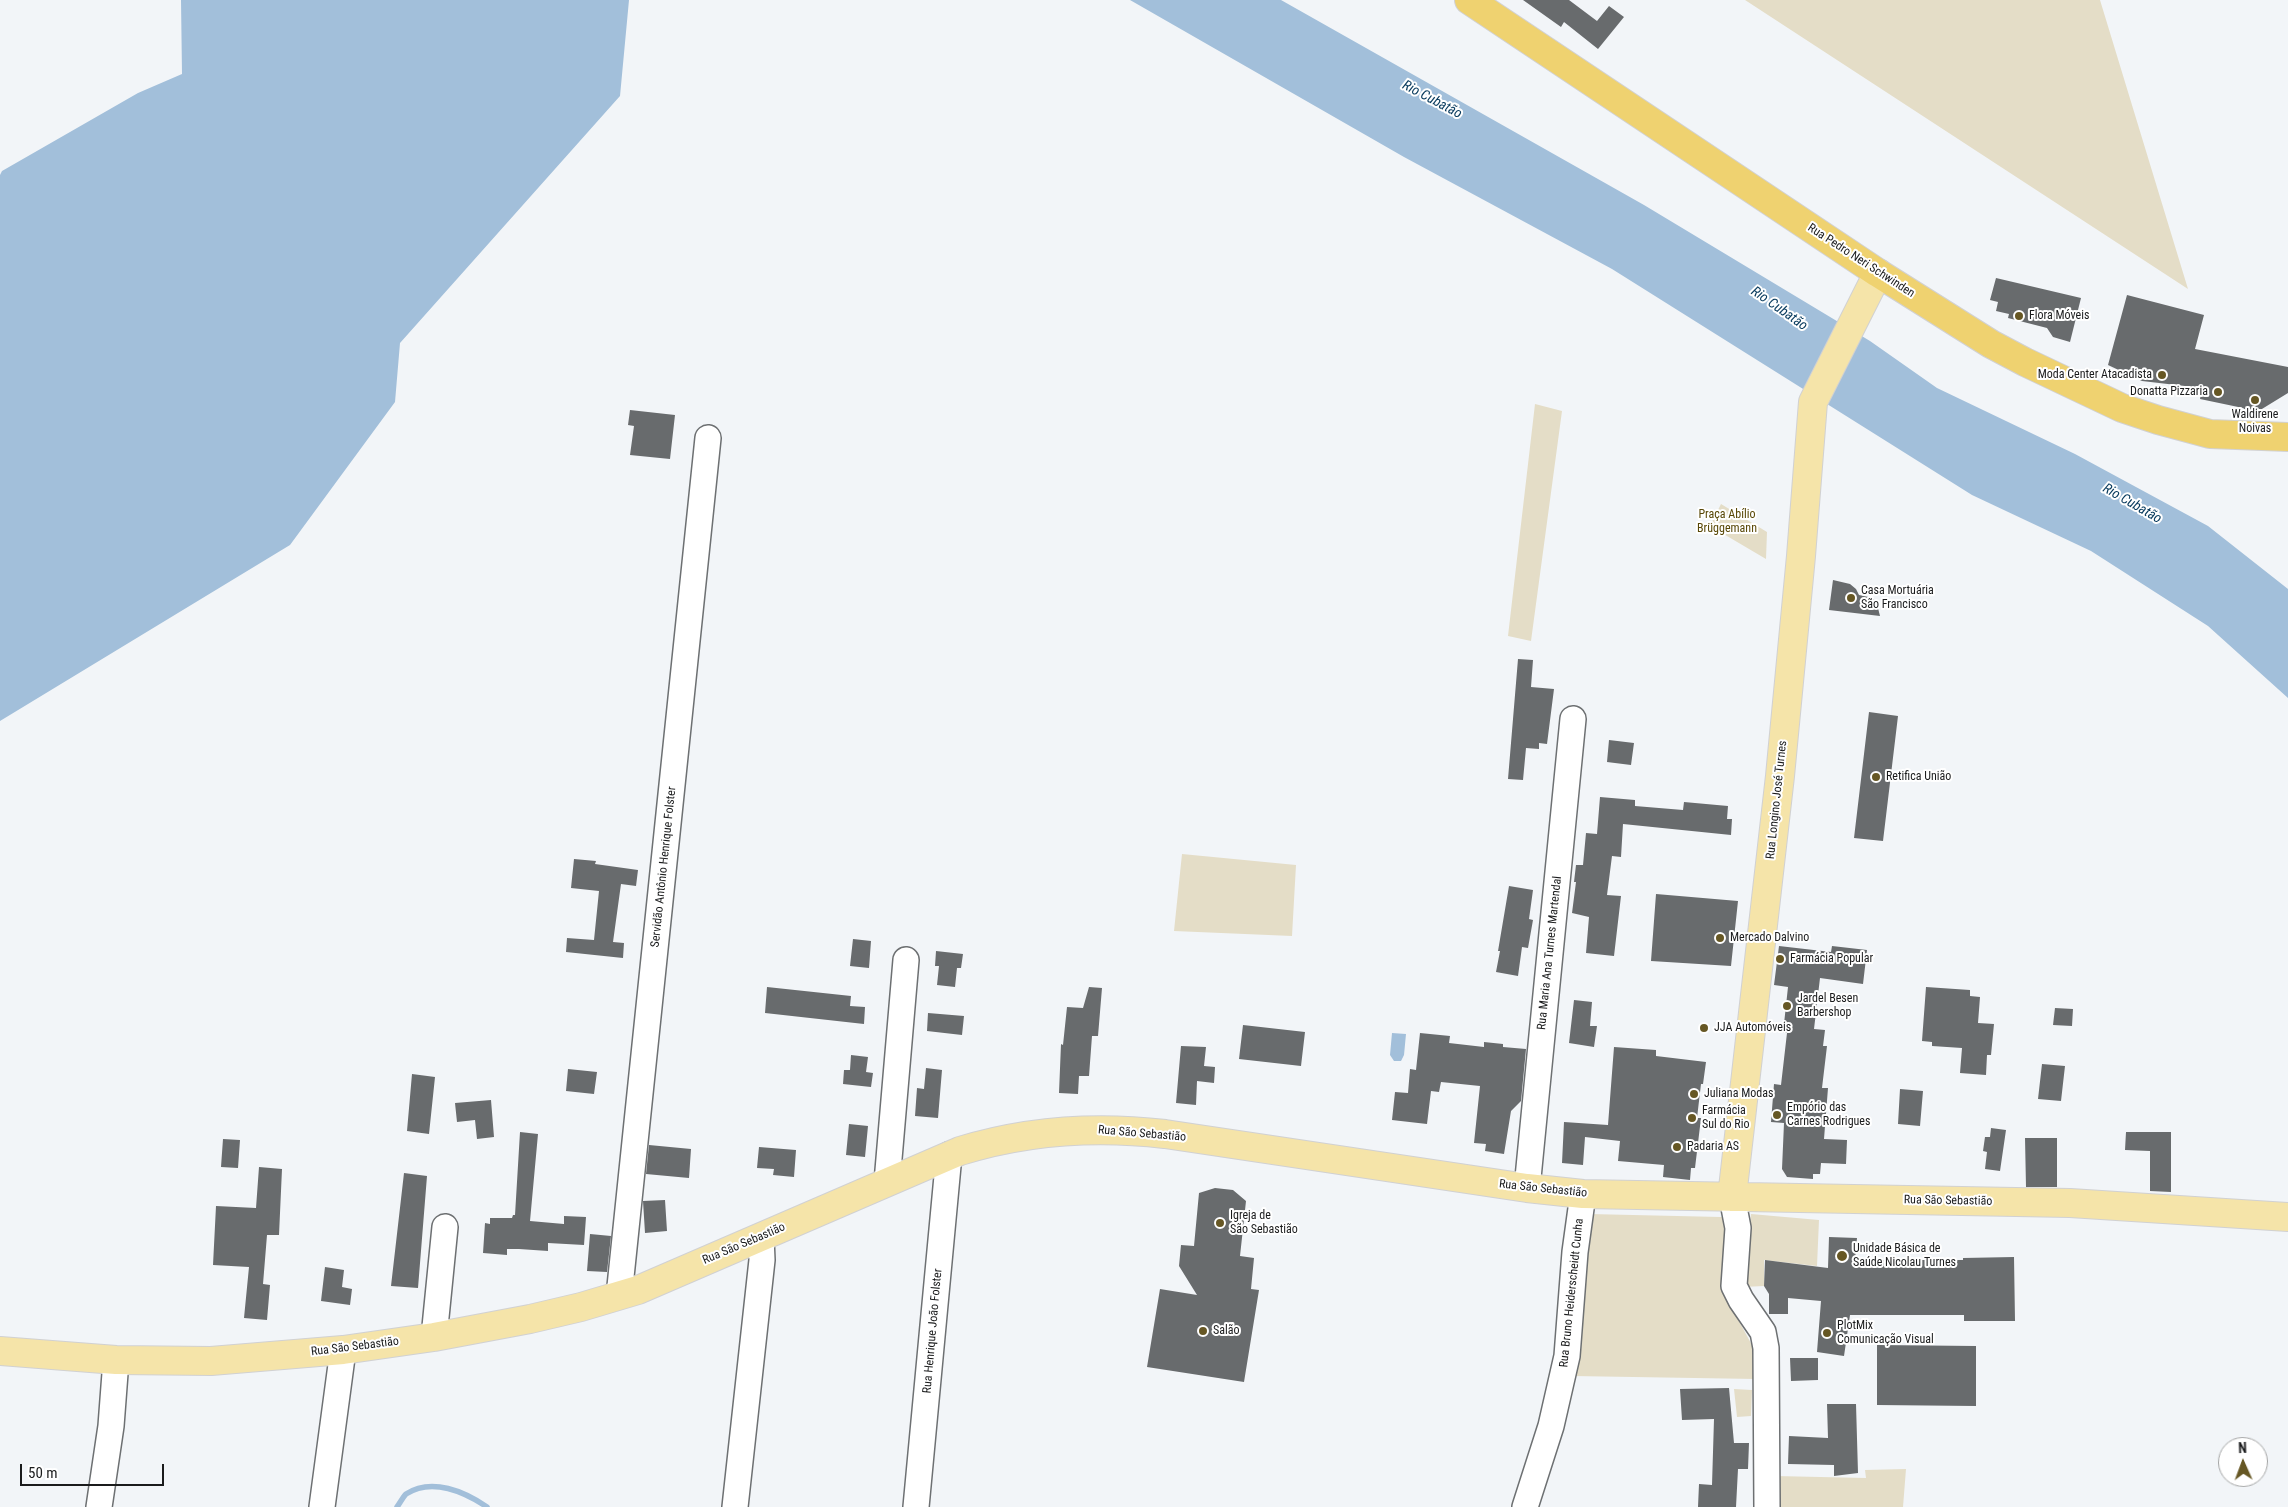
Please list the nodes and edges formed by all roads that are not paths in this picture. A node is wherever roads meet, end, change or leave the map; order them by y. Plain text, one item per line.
1 (1469, 0) edge
2 (1878, 273) junction
3 (2288, 437) edge
4 (708, 438) dead end
5 (1573, 719) dead end
6 (906, 960) dead end
7 (949, 1155) junction
8 (887, 1182) junction
9 (1527, 1188) junction
10 (1583, 1194) junction
11 (1732, 1197) junction
12 (2288, 1217) edge
13 (445, 1227) dead end
14 (761, 1237) junction
15 (619, 1296) junction
16 (434, 1336) junction
17 (343, 1350) junction
18 (0, 1351) edge
19 (116, 1360) junction
20 (99, 1507) edge
21 (322, 1507) edge
22 (735, 1507) edge
23 (916, 1507) edge
24 (1525, 1507) edge
25 (1767, 1507) edge

1 - 2 highway, Rua Pedro Neri Schwinden
2 - 3 highway, Rua Pedro Neri Schwinden
2 - 11 main road, Rua Longino José Turnes
4 - 15 street, Servidão Antônio Henrique Folster
5 - 9 street, Rua Maria Ana Turnes Martendal
6 - 8 street
7 - 8 main road, Rua São Sebastião
7 - 9 main road, Rua São Sebastião
7 - 23 street, Rua Henrique João Folster
8 - 14 main road, Rua São Sebastião
9 - 10 main road, Rua São Sebastião
10 - 11 main road, Rua São Sebastião
10 - 24 street, Rua Bruno Heiderscheidt Cunha
11 - 12 main road, Rua São Sebastião
11 - 25 street
13 - 16 street
14 - 15 main road, Rua São Sebastião
14 - 22 street
15 - 16 main road, Rua São Sebastião
16 - 17 main road, Rua São Sebastião
17 - 19 main road, Rua São Sebastião
17 - 21 street
18 - 19 main road, Rua São Sebastião
19 - 20 street

